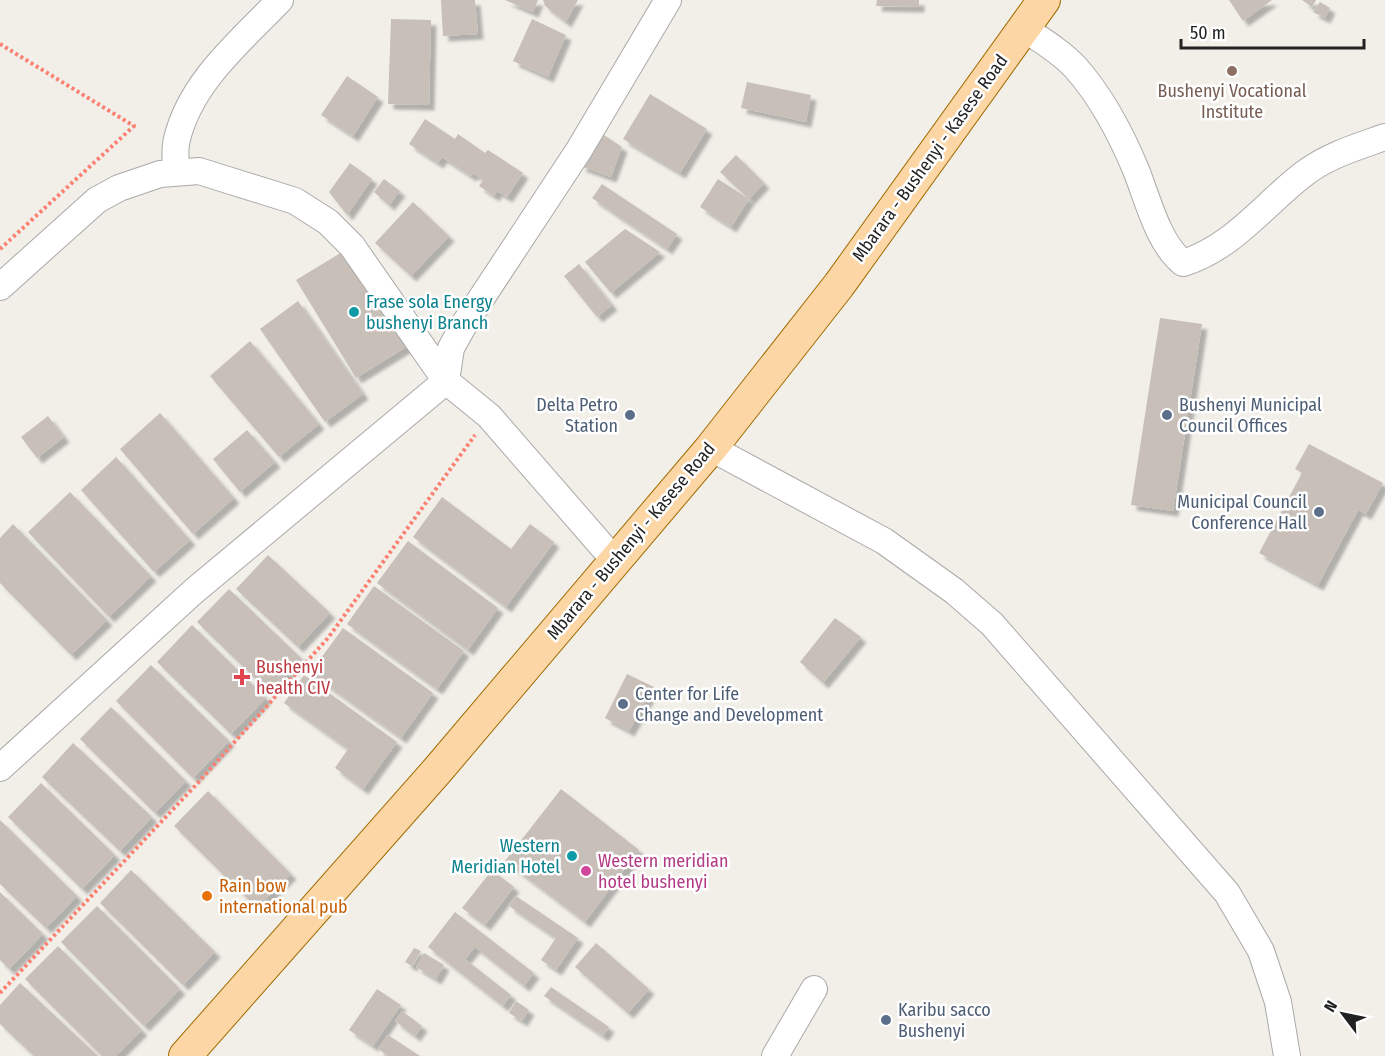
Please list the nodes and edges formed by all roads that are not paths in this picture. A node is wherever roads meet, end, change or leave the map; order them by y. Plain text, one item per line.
1 (280, 0) edge
2 (668, 0) edge
3 (1044, 0) edge
4 (1023, 28) junction
5 (1385, 137) edge
6 (176, 171) junction
7 (0, 287) edge
8 (446, 381) junction
9 (711, 448) junction
10 (616, 562) junction
11 (0, 768) edge
12 (814, 989) dead end
13 (185, 1056) edge
14 (775, 1056) edge
15 (1287, 1056) edge

1 - 6 street
2 - 8 street
3 - 4 main road, Mbarara - Bushenyi - Kasese Road
4 - 5 street
4 - 9 main road, Mbarara - Bushenyi - Kasese Road
6 - 7 street
6 - 8 street
8 - 10 street
8 - 11 street
9 - 10 main road, Mbarara - Bushenyi - Kasese Road
9 - 15 street
10 - 13 main road, Mbarara - Bushenyi - Kasese Road
12 - 14 street

